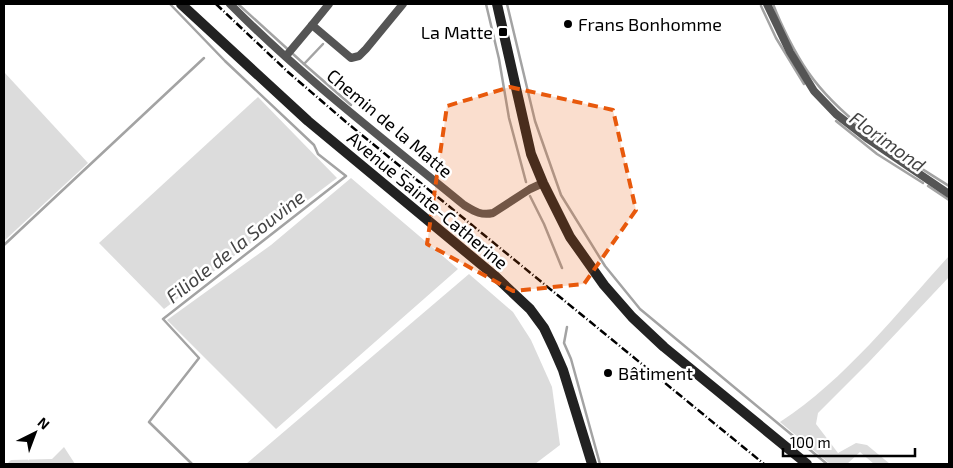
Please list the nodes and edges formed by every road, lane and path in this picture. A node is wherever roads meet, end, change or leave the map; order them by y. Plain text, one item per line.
1 (181, 4) edge
2 (230, 4) edge
3 (329, 4) edge
4 (403, 4) edge
5 (497, 4) edge
6 (767, 4) edge
7 (312, 25) junction
8 (286, 56) junction
9 (542, 184) junction
10 (949, 194) edge
11 (592, 464) edge
12 (808, 464) edge

1 - 11 main road, Avenue Sainte-Catherine
2 - 8 street, Chemin de la Matte
3 - 7 street
4 - 7 street
5 - 9 main road
6 - 10 street
7 - 8 street
8 - 9 street, Chemin de la Matte
9 - 12 main road

